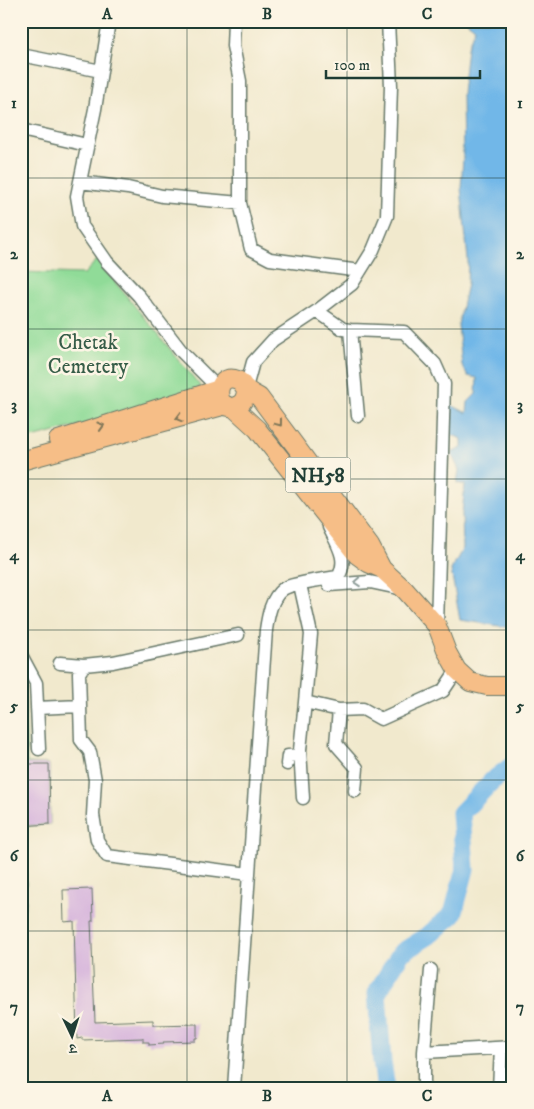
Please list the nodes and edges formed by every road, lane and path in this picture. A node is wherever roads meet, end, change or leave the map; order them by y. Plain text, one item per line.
1 (109, 21) edge
2 (234, 21) edge
3 (388, 21) edge
4 (21, 55) edge
5 (101, 71) junction
6 (21, 130) edge
7 (87, 146) junction
8 (80, 182) junction
9 (240, 203) junction
10 (360, 271) junction
11 (317, 311) junction
12 (350, 330) junction
13 (246, 388) junction
14 (226, 400) junction
15 (358, 416) dead end
16 (21, 450) edge
17 (21, 461) edge
18 (318, 505) junction
19 (382, 570) junction
20 (301, 589) junction
21 (405, 590) junction
22 (276, 598) junction
23 (437, 626) junction
24 (238, 635) dead end
25 (21, 655) edge
26 (60, 663) dead end
27 (84, 665) junction
28 (457, 670) junction
29 (513, 686) edge
30 (305, 702) junction
31 (80, 706) junction
32 (37, 708) junction
33 (339, 710) junction
34 (39, 749) dead end
35 (300, 755) junction
36 (287, 764) dead end
37 (355, 791) dead end
38 (303, 798) dead end
39 (249, 874) junction
40 (431, 970) dead end
41 (507, 1048) edge
42 (424, 1052) junction
43 (234, 1088) edge
44 (424, 1088) edge
45 (499, 1088) edge

1 - 5 street
2 - 9 street
3 - 10 street
4 - 5 street
5 - 7 street
6 - 7 street
7 - 8 street
8 - 9 street
8 - 14 street
9 - 10 street
10 - 11 street
11 - 12 street
11 - 13 street
12 - 15 street
12 - 23 street
13 - 14 highway
13 -> 19 highway, NH58
16 -> 14 highway
14 -> 17 highway
14 - 18 highway, NH58
18 - 19 highway, NH58
18 - 22 street
19 - 21 highway, NH58
21 -> 20 street
20 - 22 street
20 - 30 street
21 - 23 highway, NH58
22 - 39 street
23 - 28 highway, NH58
24 - 27 street
25 - 32 street
26 - 27 street
27 - 31 street
28 - 29 highway, NH58
28 - 33 street
30 - 33 street
30 - 35 street
31 - 32 street
31 - 39 street
32 - 34 street
33 - 37 street
35 - 36 street
35 - 38 street
39 - 43 street
40 - 42 street
41 - 42 street
41 - 45 street
42 - 44 street

